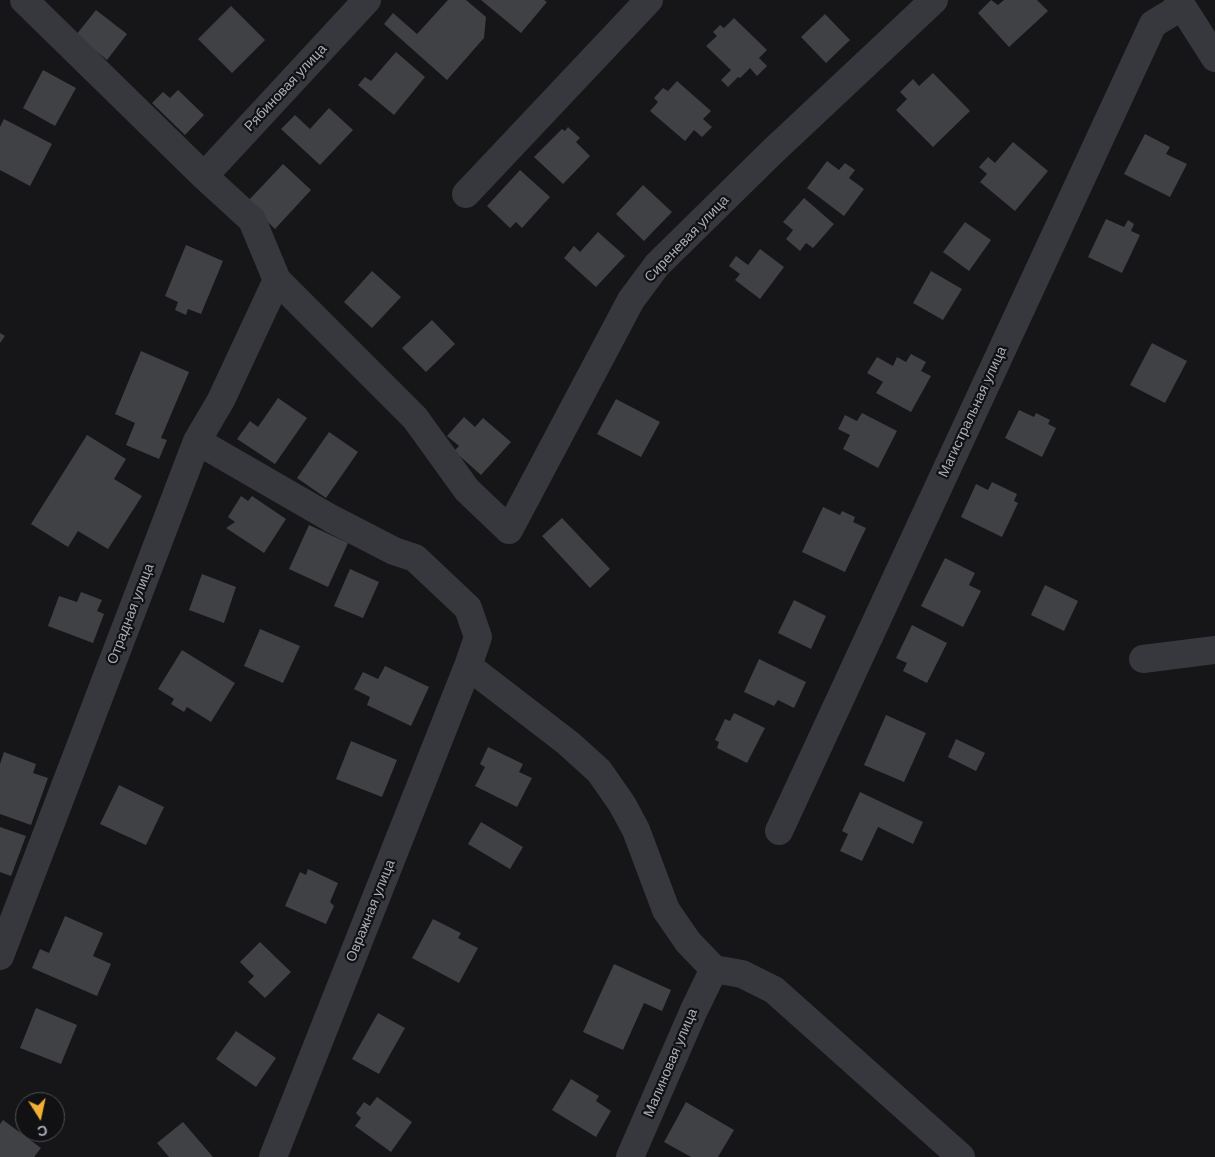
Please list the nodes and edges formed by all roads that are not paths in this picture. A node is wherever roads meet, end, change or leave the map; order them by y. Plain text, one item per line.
1 (24, 0) edge
2 (367, 0) edge
3 (649, 0) edge
4 (934, 0) edge
5 (1179, 3) edge
6 (1215, 58) edge
7 (204, 176) junction
8 (466, 194) dead end
9 (277, 280) junction
10 (197, 441) junction
11 (1215, 650) edge
12 (1143, 658) dead end
13 (468, 666) junction
14 (780, 831) dead end
15 (0, 956) edge
16 (714, 970) junction
17 (273, 1157) edge
18 (630, 1157) edge
19 (961, 1157) edge

1 - 7 street
2 - 7 street, Рябиновая улица
3 - 8 street
4 - 9 street, Сиреневая улица
5 - 6 street
5 - 14 street, Магистральная улица
7 - 9 street
9 - 10 street, Отрадная улица
10 - 13 street, Овражная улица
10 - 15 street, Отрадная улица
11 - 12 street
13 - 16 street
13 - 17 street, Овражная улица
16 - 18 street, Малиновая улица
16 - 19 street

